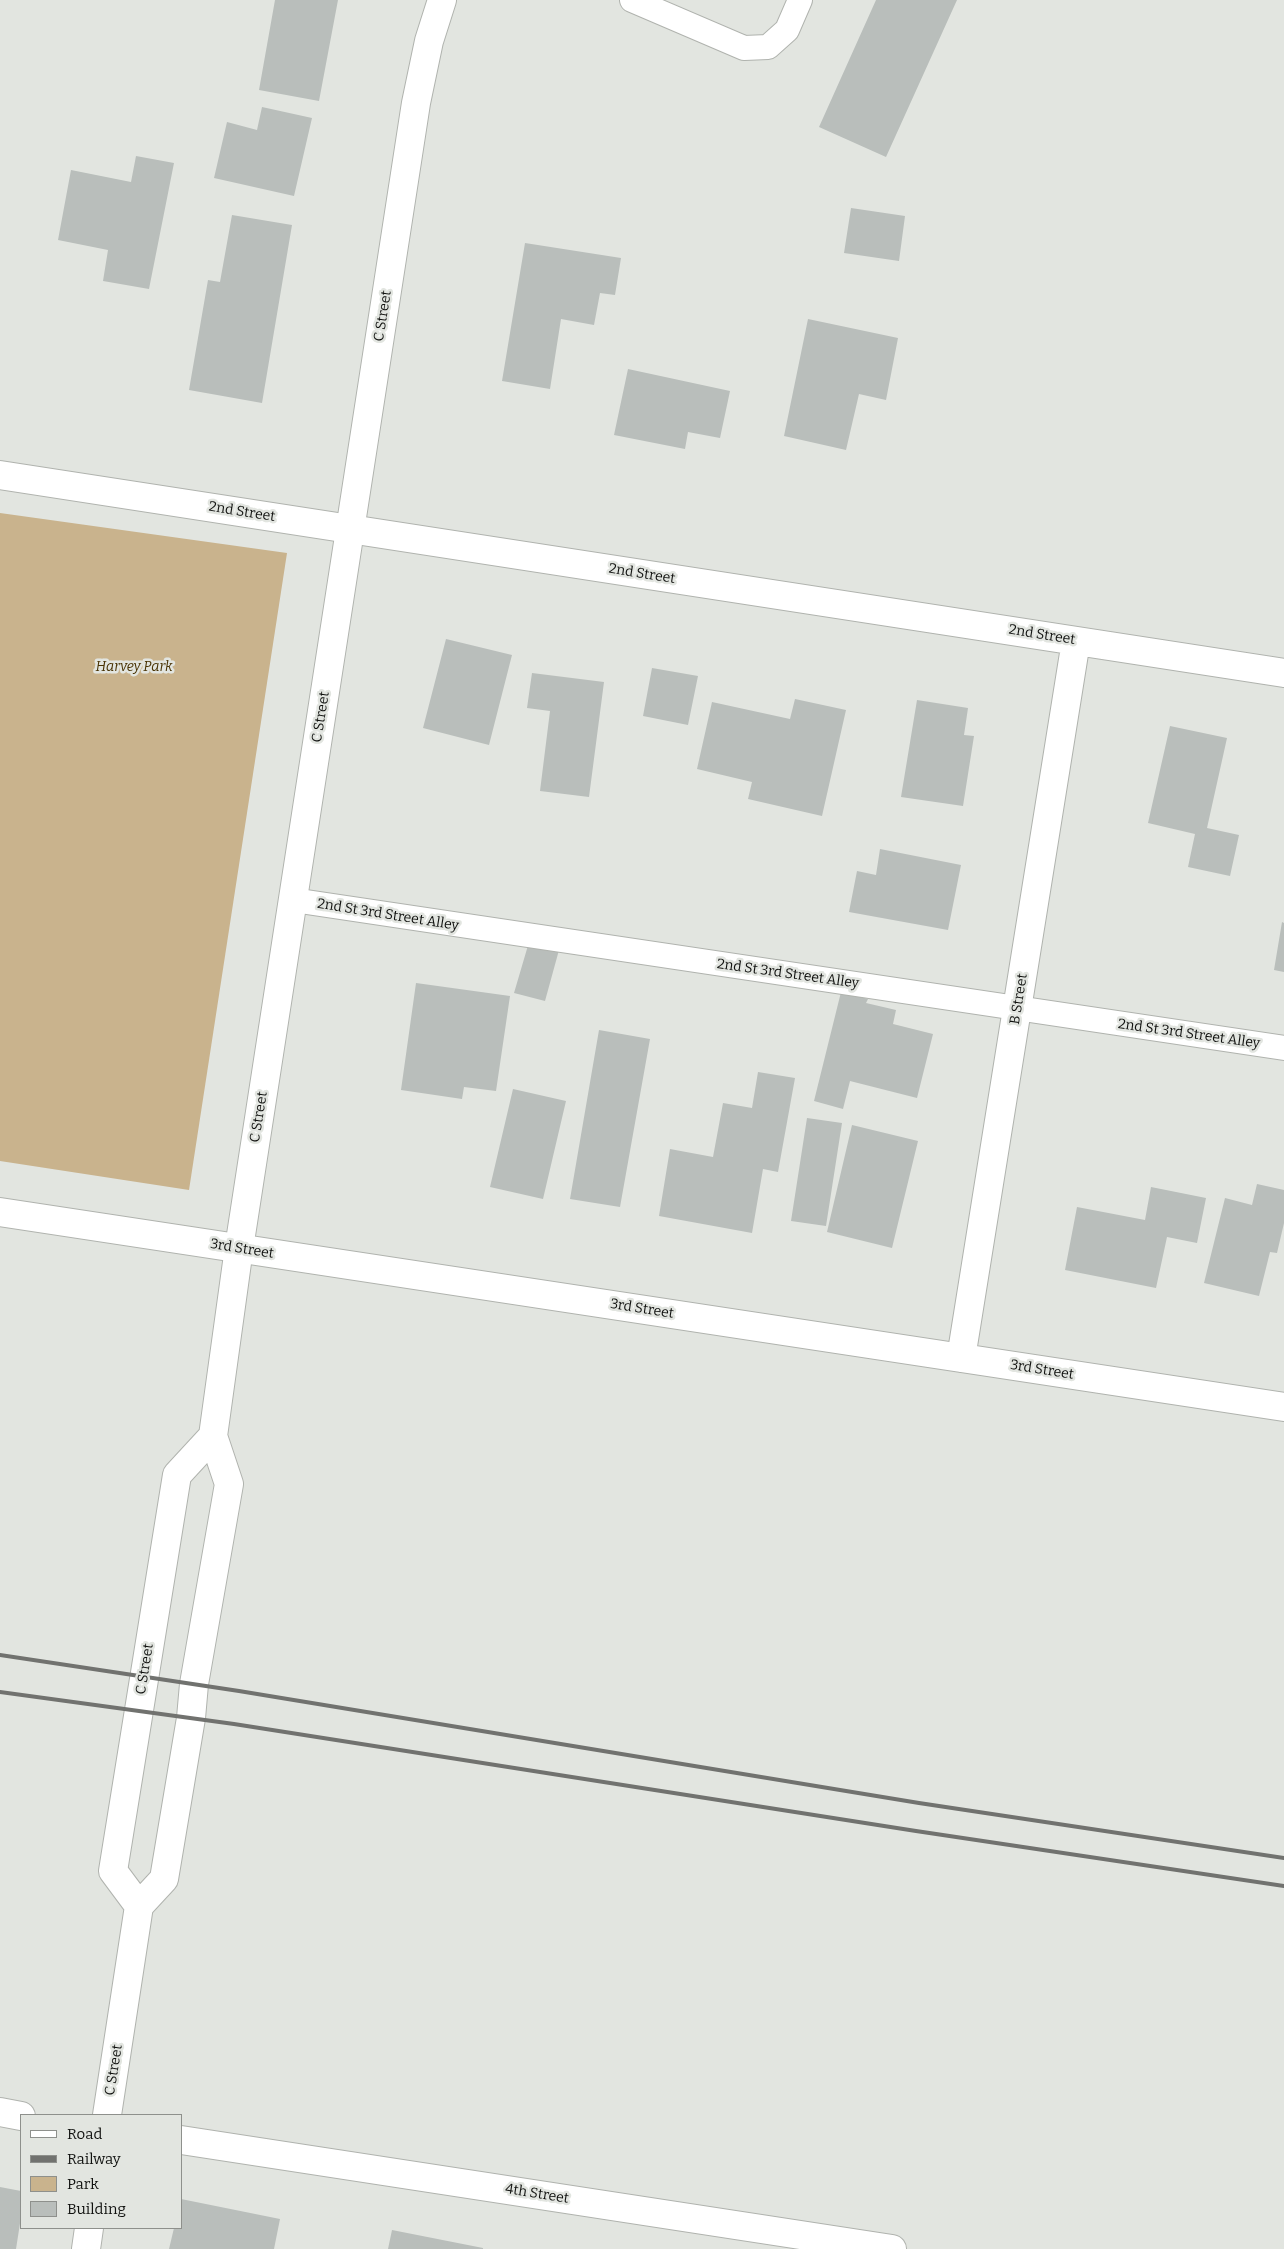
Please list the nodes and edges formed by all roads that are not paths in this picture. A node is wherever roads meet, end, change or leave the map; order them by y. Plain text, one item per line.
1 (442, 0) edge
2 (632, 0) edge
3 (800, 0) edge
4 (0, 475) edge
5 (350, 529) junction
6 (1076, 641) junction
7 (1284, 672) edge
8 (293, 900) junction
9 (1017, 1008) junction
10 (1284, 1048) edge
11 (0, 1212) edge
12 (239, 1248) junction
13 (961, 1358) junction
14 (1284, 1407) edge
15 (213, 1436) junction
16 (139, 1906) junction
17 (0, 2112) edge
18 (107, 2114) edge
19 (20, 2116) edge
20 (182, 2140) edge
21 (89, 2229) edge
22 (827, 2244) edge
23 (86, 2249) edge
24 (892, 2249) edge

1 - 5 street, C Street
2 - 3 lane
4 - 5 street, 2nd Street
5 - 6 street, 2nd Street
5 - 8 street, C Street
6 - 7 street, 2nd Street
6 - 9 street, B Street
8 - 9 lane, 2nd St 3rd Street Alley
8 - 12 street, C Street
9 - 10 lane, 2nd St 3rd Street Alley
9 - 13 street, B Street
11 - 12 street, 3rd Street
12 - 13 street, 3rd Street
12 - 15 street, C Street
13 - 14 street, 3rd Street
15 - 16 street, C Street
15 - 16 street, C Street
16 - 18 street, C Street
17 - 19 street
20 - 22 street, 4th Street
21 - 23 street
22 - 24 street, 4th Street

